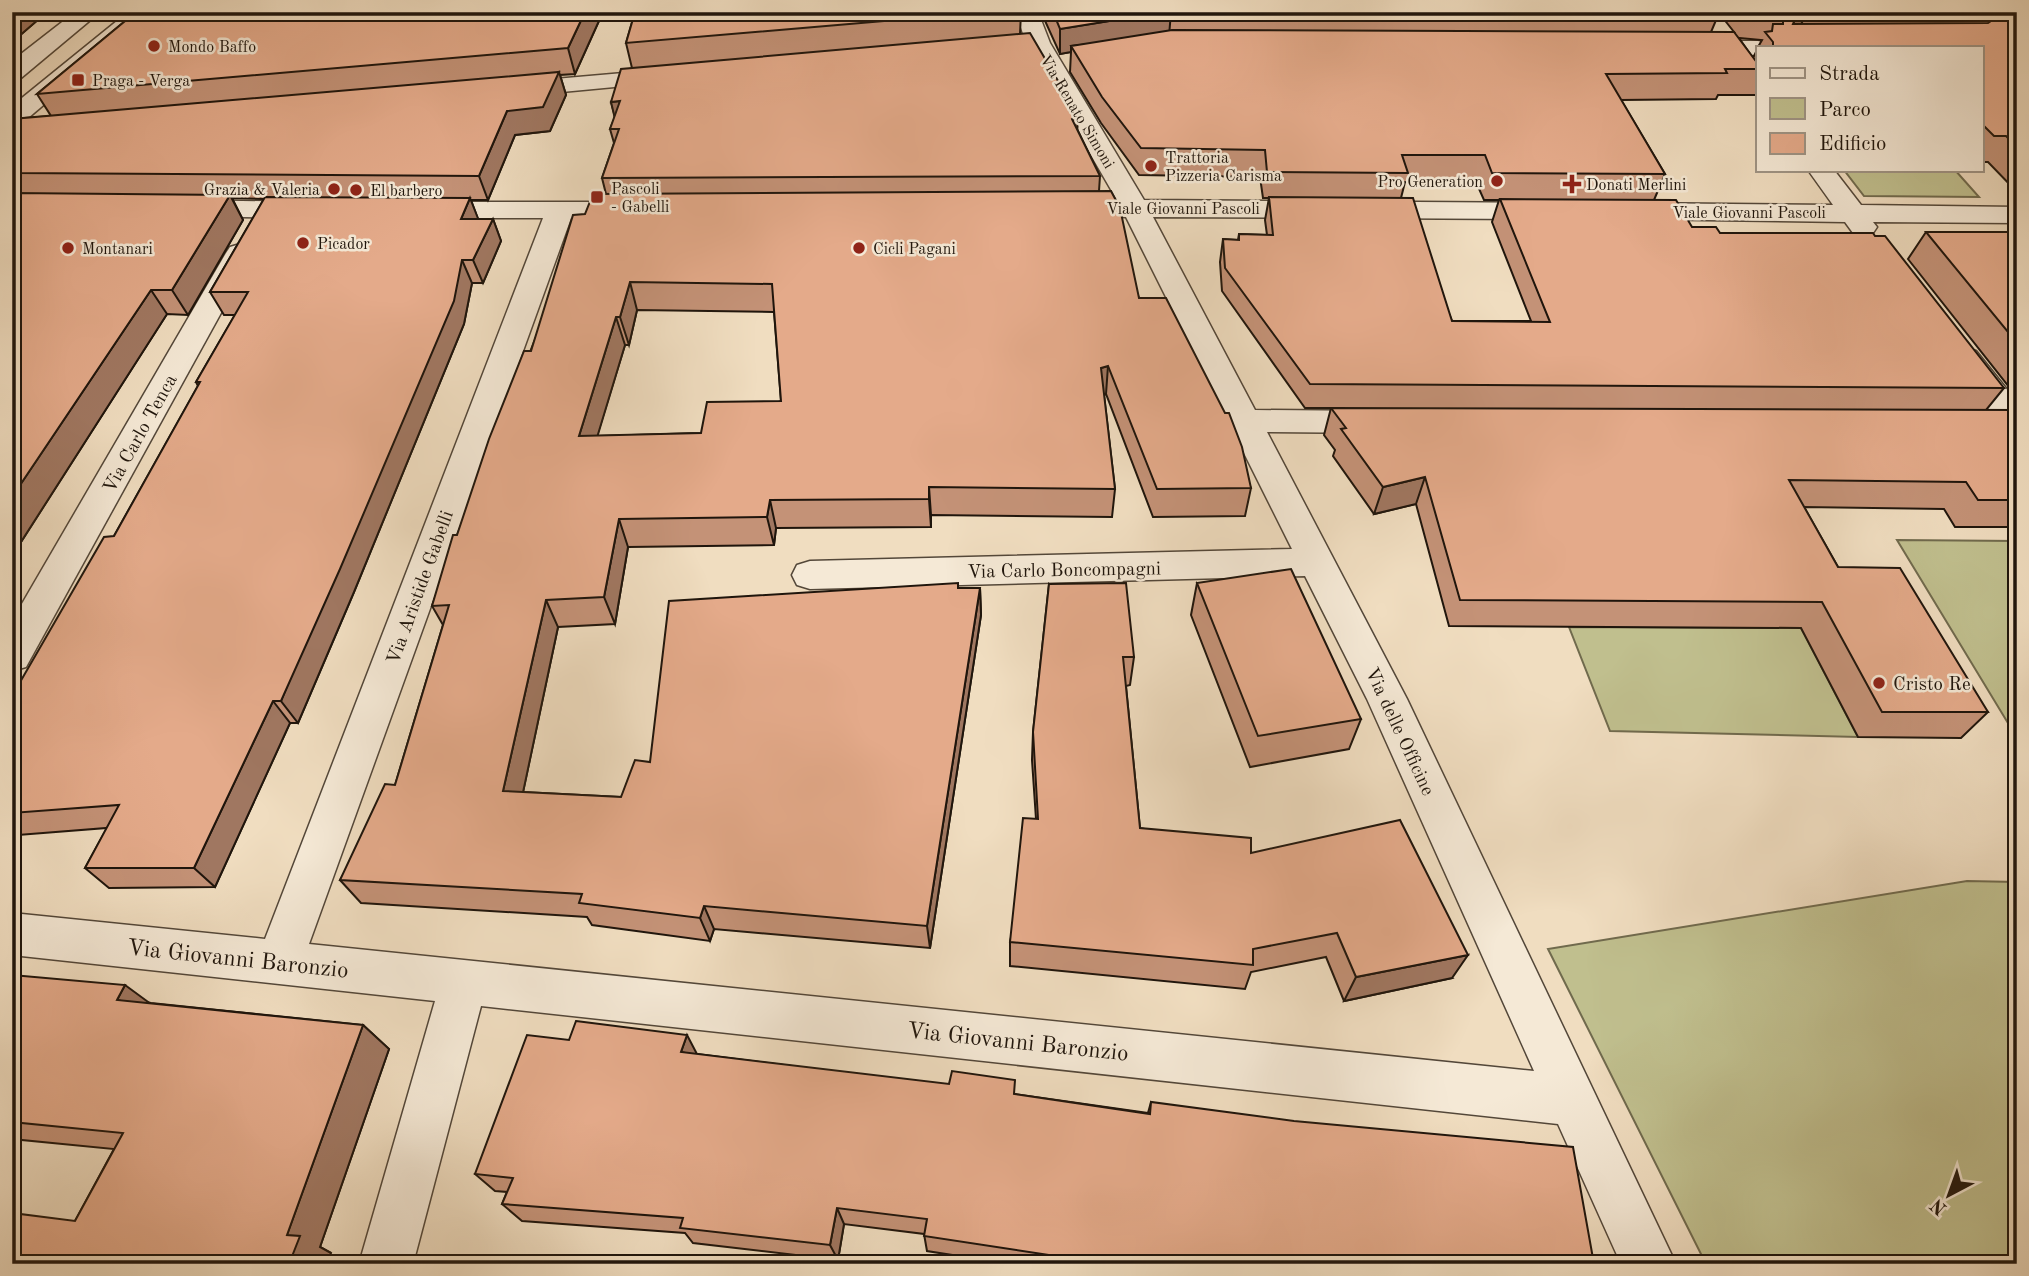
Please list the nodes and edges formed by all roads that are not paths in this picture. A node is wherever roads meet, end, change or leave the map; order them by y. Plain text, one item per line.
1 (89, 12) edge
2 (1027, 12) edge
3 (136, 17) edge
4 (167, 19) edge
5 (1710, 21) dead end
6 (1011, 45) edge
7 (1675, 48) edge
8 (1744, 54) edge
9 (1054, 56) junction
10 (12, 73) edge
11 (691, 74) edge
12 (482, 92) edge
13 (12, 119) edge
14 (37, 131) edge
15 (12, 134) edge
16 (1822, 172) edge
17 (159, 208) edge
18 (1039, 208) edge
19 (1135, 208) junction
20 (266, 209) junction
21 (333, 210) edge
22 (400, 210) edge
23 (670, 210) edge
24 (560, 211) junction
25 (1853, 213) junction
26 (2017, 215) edge
27 (1876, 244) edge
28 (1951, 340) edge
29 (1245, 421) junction
30 (1410, 422) edge
31 (1975, 425) edge
32 (2017, 425) edge
33 (1317, 562) junction
34 (810, 575) dead end
35 (12, 656) edge
36 (12, 934) edge
37 (279, 963) junction
38 (464, 982) junction
39 (1572, 1100) junction
40 (386, 1264) edge
41 (1649, 1264) edge

1 - 10 street
2 - 9 street, Via Renato Simoni
3 - 4 street
3 - 13 street
5 - 8 street
6 - 9 street
7 - 8 street
9 - 19 street, Via Renato Simoni
11 - 12 street
14 - 15 street
16 - 25 street
17 - 20 street
18 - 19 street, Viale Giovanni Pascoli
19 - 25 street, Viale Giovanni Pascoli
19 - 29 street, Via delle Officine
20 - 21 street
20 - 35 street, Via Carlo Tenca
22 - 24 street
23 - 24 street
24 - 37 street, Via Aristide Gabelli
25 - 26 street, Viale Giovanni Pascoli
25 - 27 street
28 - 32 street
29 - 30 street
29 - 33 street, Via delle Officine
31 - 32 street
33 - 34 street, Via Carlo Boncompagni
33 - 39 street, Via delle Officine
36 - 37 street, Via Giovanni Baronzio
37 - 38 street, Via Giovanni Baronzio
38 - 39 street, Via Giovanni Baronzio
38 - 40 street
39 - 41 street, Via delle Officine

